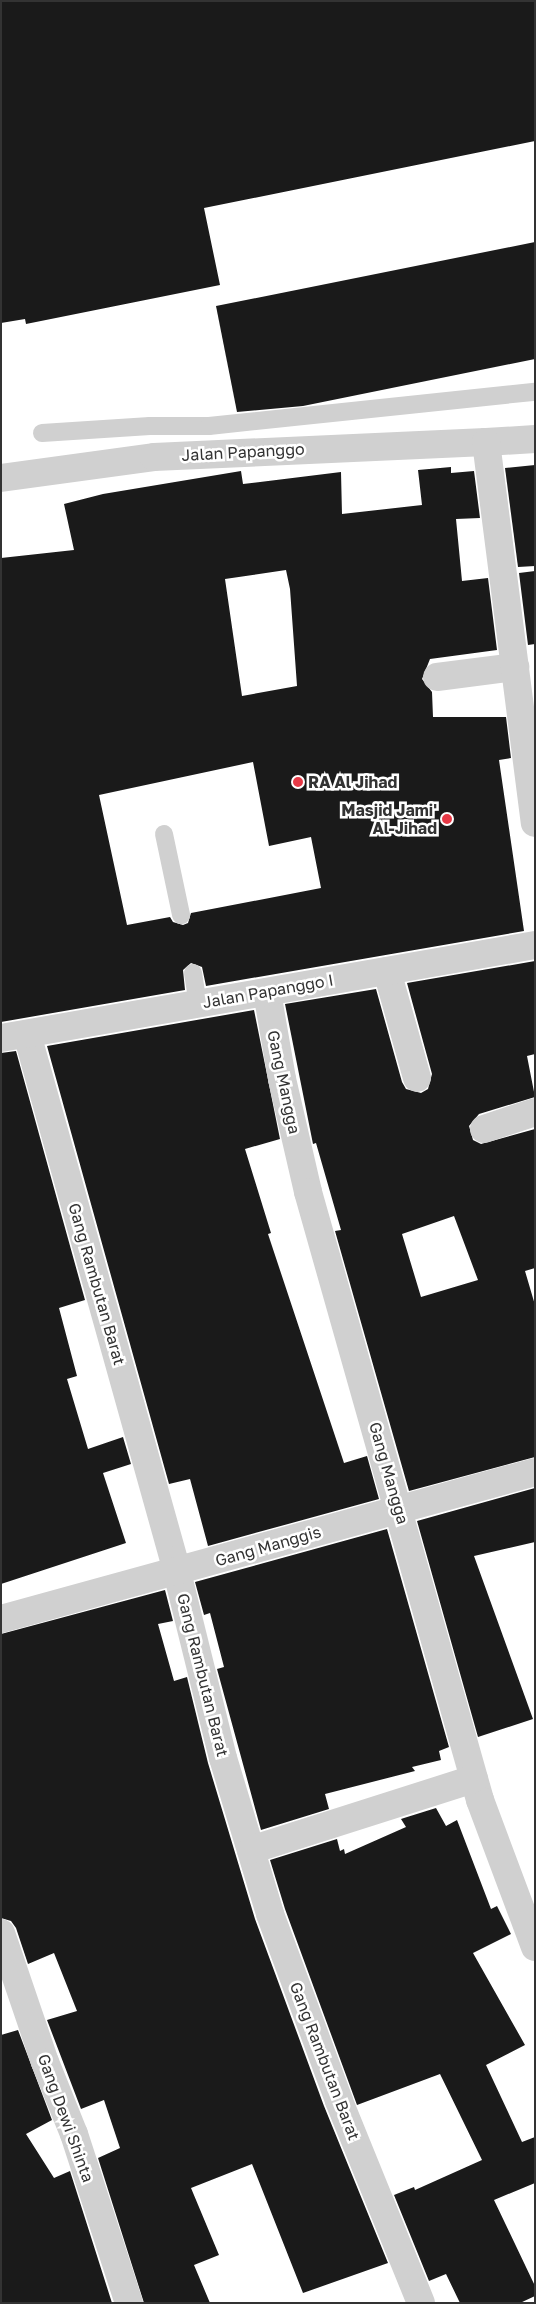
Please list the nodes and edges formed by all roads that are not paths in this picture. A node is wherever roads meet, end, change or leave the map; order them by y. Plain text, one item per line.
1 (535, 392) edge
2 (42, 433) dead end
3 (535, 439) edge
4 (486, 442) junction
5 (1, 478) edge
6 (515, 667) junction
7 (438, 677) dead end
8 (535, 823) edge
9 (164, 834) dead end
10 (181, 915) dead end
11 (535, 945) edge
12 (387, 971) junction
13 (193, 973) dead end
14 (267, 992) junction
15 (198, 1004) junction
16 (14, 1036) edge
17 (417, 1078) dead end
18 (535, 1112) edge
19 (484, 1128) dead end
20 (535, 1472) edge
21 (399, 1508) junction
22 (177, 1573) junction
23 (1, 1619) edge
24 (474, 1779) junction
25 (251, 1850) junction
26 (1, 1933) edge
27 (535, 1947) edge
28 (129, 2303) edge
29 (421, 2303) edge

1 - 2 lane
3 - 4 street, Jalan Papanggo
4 - 5 street, Jalan Papanggo
4 - 6 street
6 - 7 street
6 - 8 street
9 - 10 lane
11 - 12 street, Jalan Papanggo I
12 - 14 street, Jalan Papanggo I
12 - 17 street
13 - 15 lane
14 - 15 street, Jalan Papanggo I
14 - 21 street, Gang Mangga
15 - 16 street, Jalan Papanggo I
16 - 22 street, Gang Rambutan Barat
18 - 19 street
20 - 21 street, Gang Manggis
21 - 22 street, Gang Manggis
21 - 24 street, Gang Mangga
22 - 23 street, Gang Manggis
22 - 25 street, Gang Rambutan Barat
24 - 25 street
24 - 27 street, Gang Mangga
25 - 29 street, Gang Rambutan Barat
26 - 28 street, Gang Dewi Shinta

